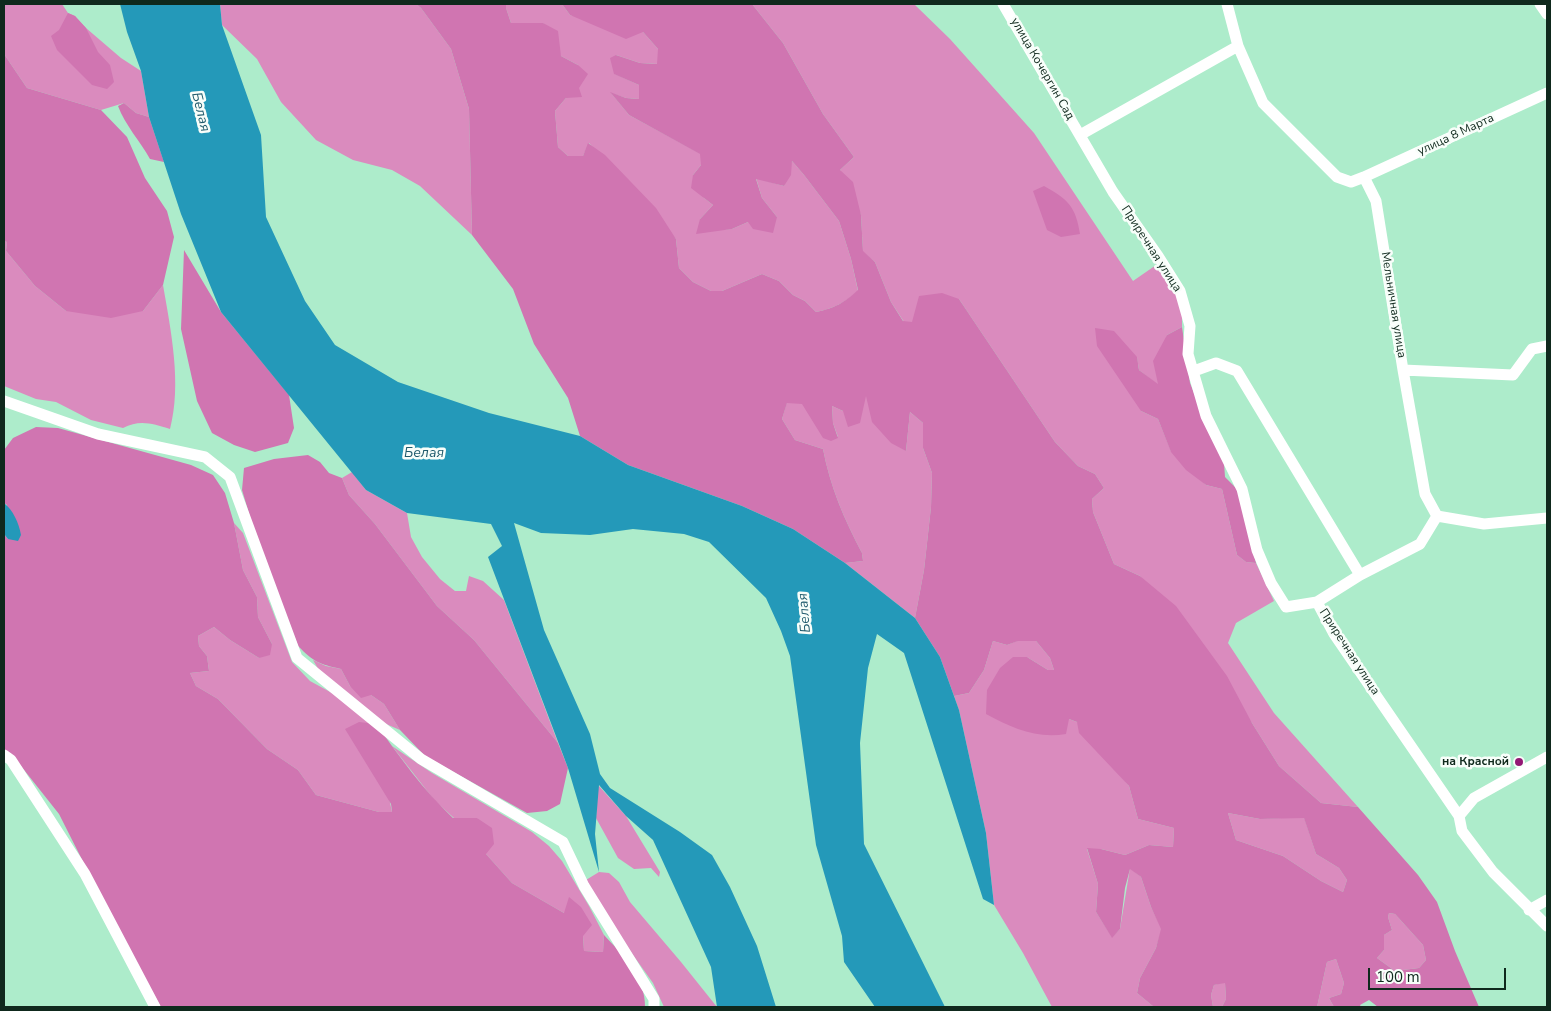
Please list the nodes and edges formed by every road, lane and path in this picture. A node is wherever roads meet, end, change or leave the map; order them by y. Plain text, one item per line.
1 (1004, 4) edge
2 (1227, 4) edge
3 (1540, 4) edge
4 (1547, 14) edge
5 (1238, 46) junction
6 (1547, 93) edge
7 (1080, 135) junction
8 (1364, 178) junction
9 (1547, 346) edge
10 (1403, 370) junction
11 (1194, 372) junction
12 (4, 401) edge
13 (1437, 516) junction
14 (1547, 518) edge
15 (1360, 575) junction
16 (1317, 602) junction
17 (4, 755) edge
18 (1547, 757) edge
19 (1459, 816) junction
20 (1547, 900) edge
21 (1530, 910) junction
22 (1547, 926) edge
23 (155, 1007) edge
24 (654, 1007) edge

1 - 7 street, улица Кочергин Сад
2 - 5 street
3 - 4 street
5 - 7 street
5 - 8 street
6 - 8 street, улица 8 Марта
7 - 11 street, Приречная улица
8 - 10 street, Мельничная улица
9 - 10 street
10 - 13 street, Мельничная улица
11 - 15 street
11 - 16 street, Приречная улица
12 - 24 street
13 - 14 street
13 - 15 street
15 - 16 street
16 - 19 street, Приречная улица
17 - 23 street
18 - 19 street
19 - 21 street, Приречная улица
20 - 21 street
21 - 22 street, Приречная улица

